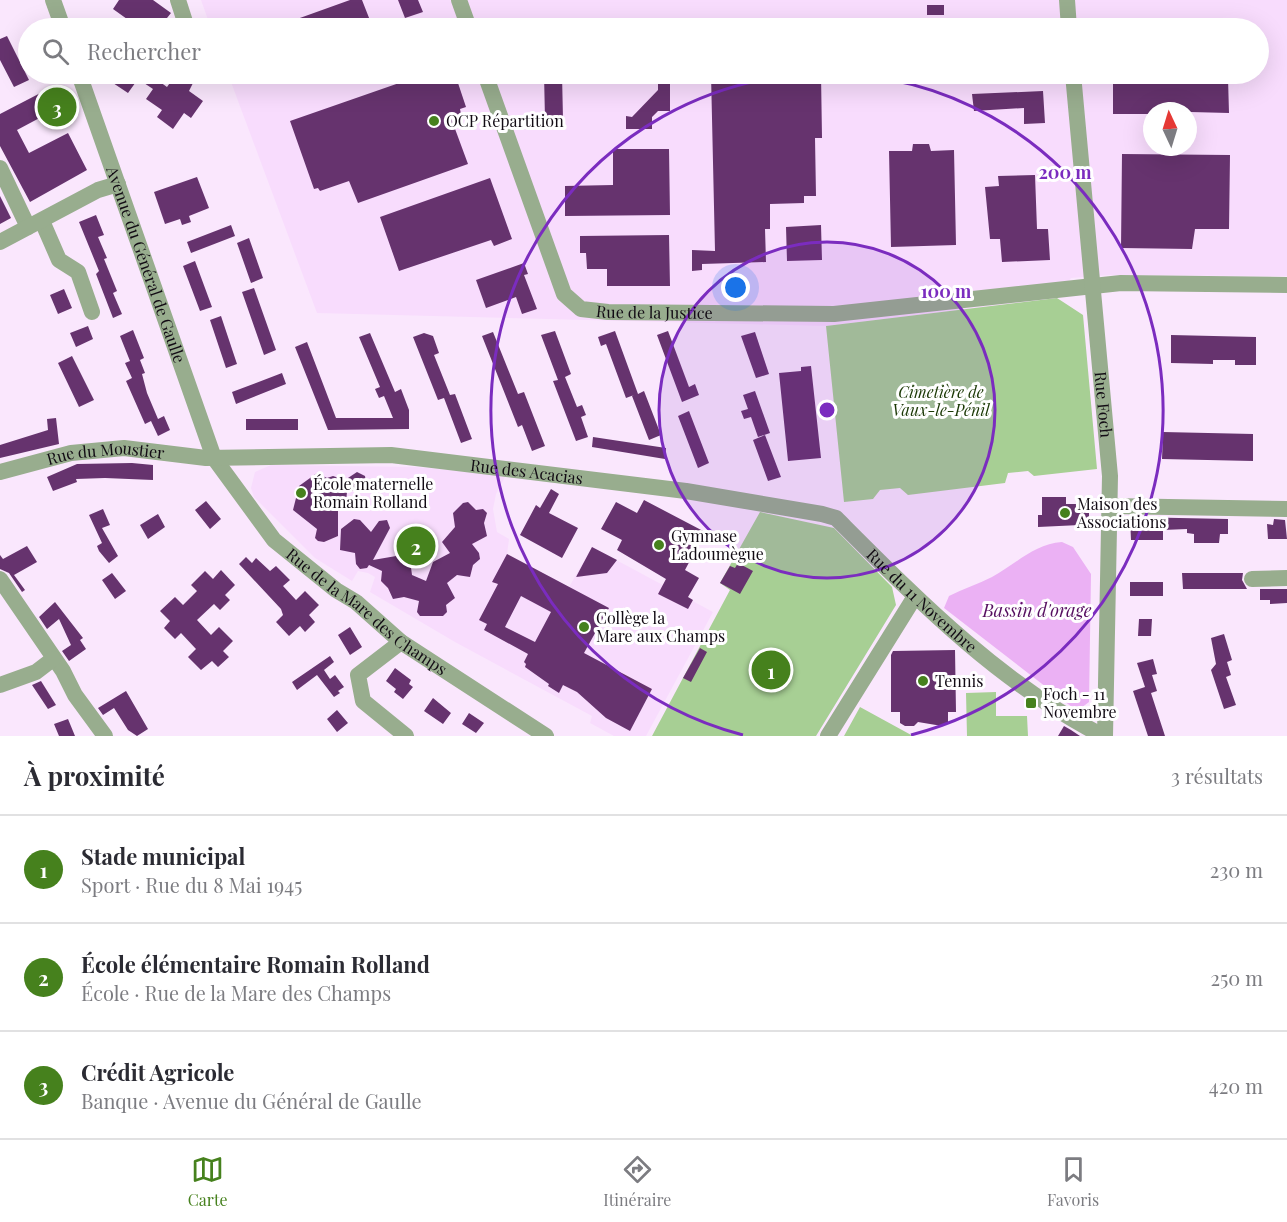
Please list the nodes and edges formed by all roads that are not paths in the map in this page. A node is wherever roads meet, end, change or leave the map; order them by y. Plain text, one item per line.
1 (53, 0) edge
2 (178, 0) edge
3 (459, 0) edge
4 (1067, 0) edge
5 (59, 18) edge
6 (184, 18) edge
7 (465, 18) edge
8 (1068, 18) edge
9 (83, 84) edge
10 (489, 84) edge
11 (1074, 84) edge
12 (0, 168) edge
13 (118, 184) junction
14 (35, 224) junction
15 (0, 242) edge
16 (1287, 285) edge
17 (1092, 286) junction
18 (92, 312) dead end
19 (214, 458) junction
20 (0, 471) edge
21 (1110, 506) junction
22 (1287, 509) edge
23 (836, 518) joint
24 (1287, 578) edge
25 (0, 579) edge
26 (1252, 579) dead end
27 (914, 598) junction
28 (401, 642) junction
29 (53, 658) junction
30 (0, 685) edge
31 (105, 736) edge
32 (406, 736) edge
33 (546, 736) edge
34 (828, 736) edge
35 (1104, 736) edge

1 - 5 street
2 - 6 street
3 - 7 street
4 - 8 street
9 - 13 street, Avenue du Général de Gaulle
10 - 17 street, Rue de la Justice
11 - 17 street, Rue Foch
12 - 14 street
13 - 14 street
13 - 19 street, Avenue du Général de Gaulle
14 - 15 street
14 - 18 street
16 - 17 street, Rue de la Justice
17 - 21 street, Rue Foch
19 - 20 street, Rue du Moustier
19 - 23 street, Rue des Acacias
19 - 28 street, Rue de la Mare des Champs
21 - 22 street
21 - 35 street, Rue Foch
23 - 27 street, Rue du 11 Novembre
24 - 26 street
25 - 29 street
27 - 34 street
27 - 35 street, Rue du 11 Novembre
28 - 32 street
28 - 33 street, Rue de la Mare des Champs
29 - 30 street
29 - 31 street

